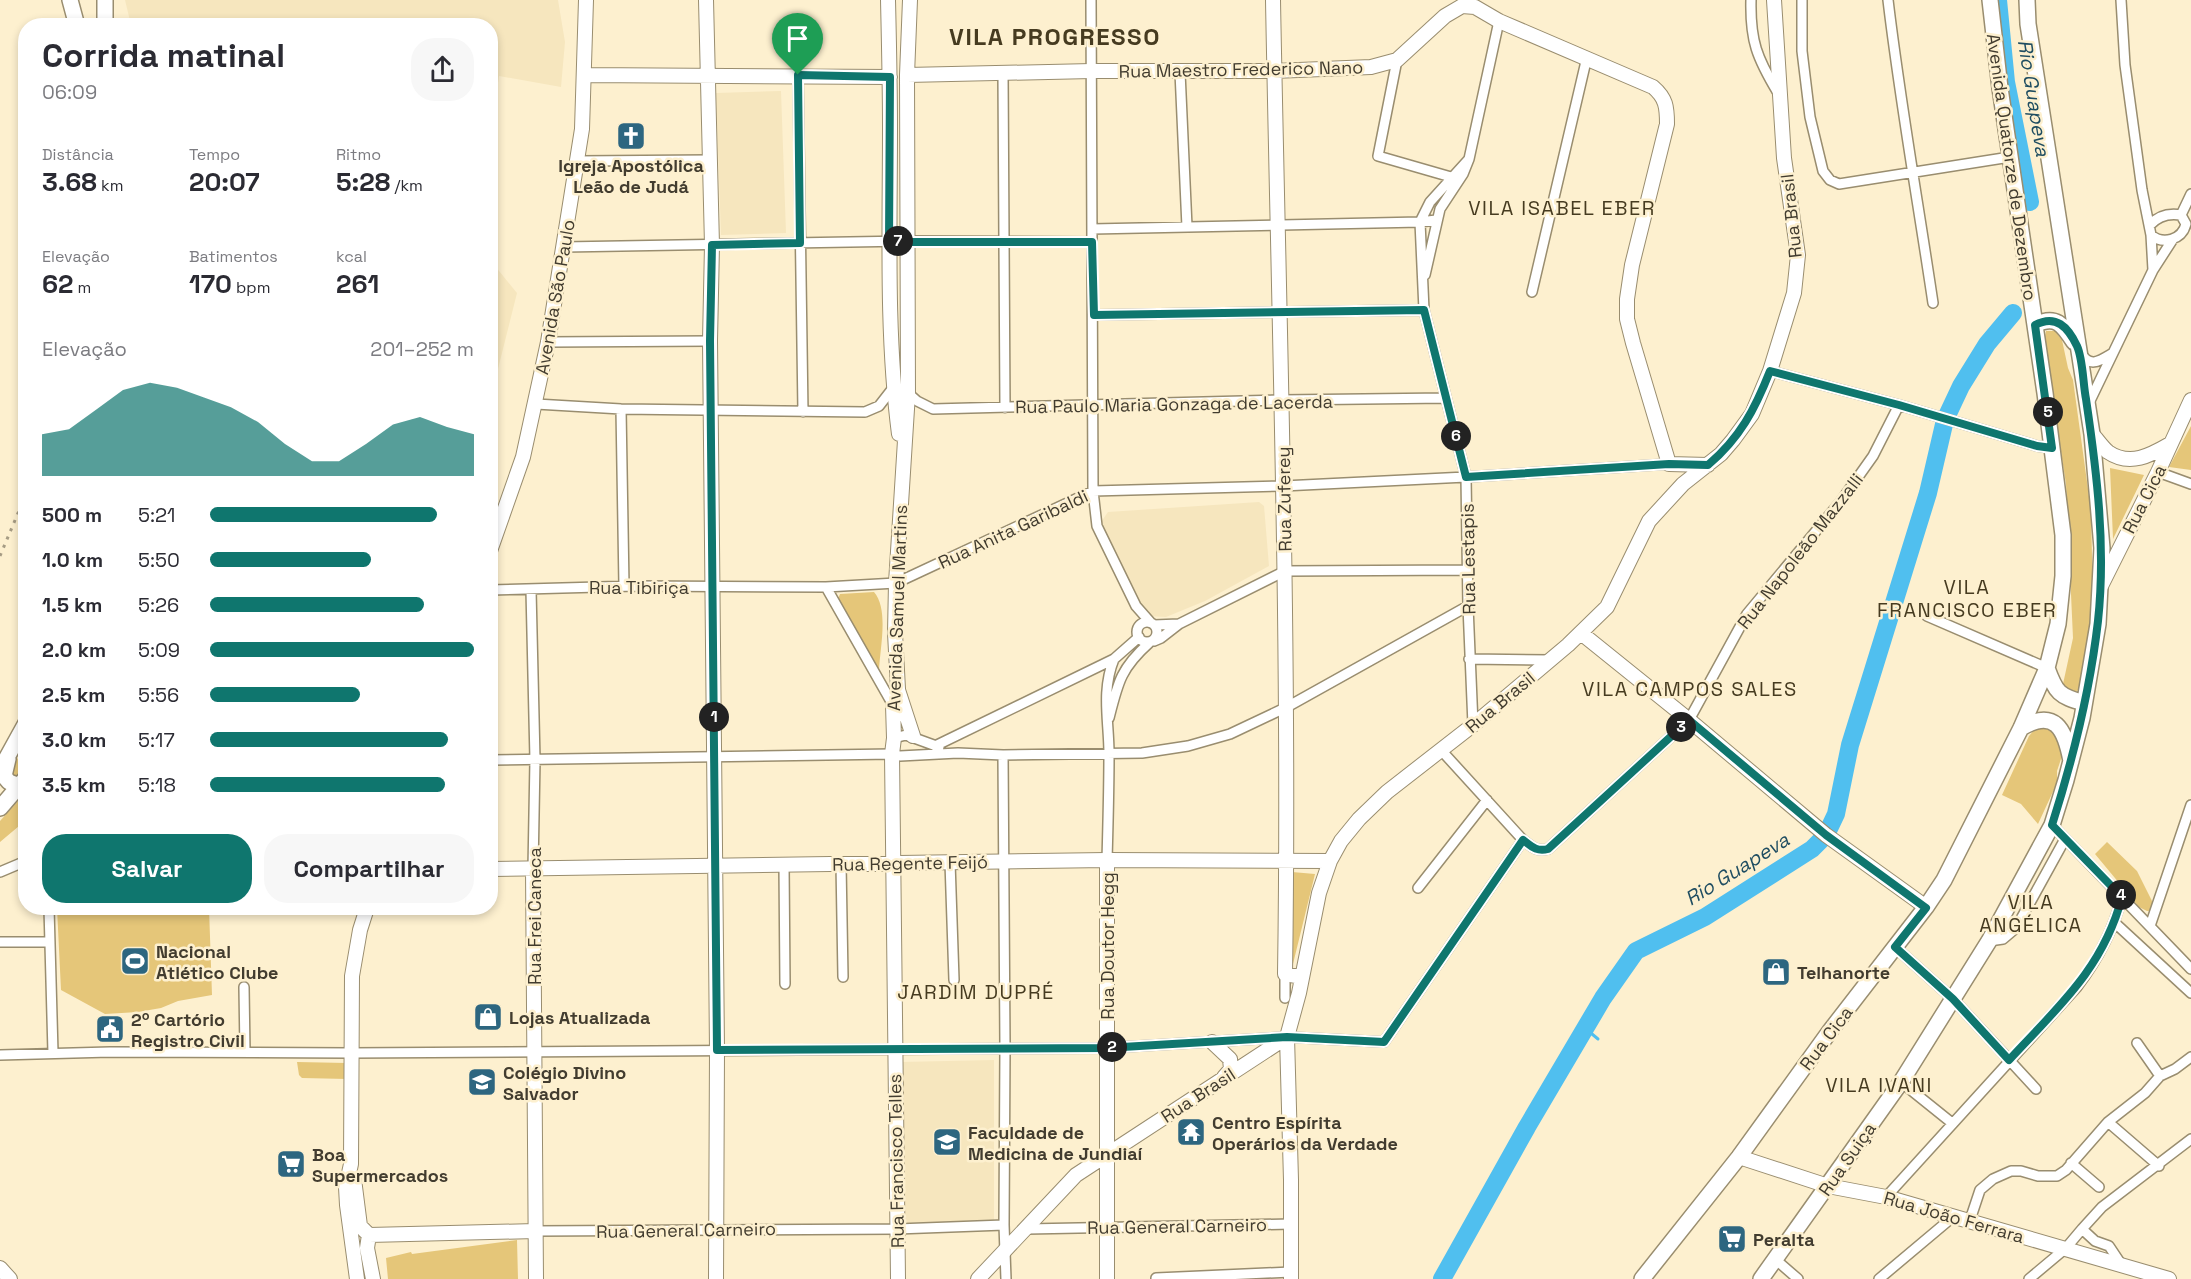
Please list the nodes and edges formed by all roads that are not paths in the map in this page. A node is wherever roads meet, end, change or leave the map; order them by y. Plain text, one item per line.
1 (70, 0) edge
2 (105, 0) edge
3 (586, 0) edge
4 (706, 0) edge
5 (888, 0) edge
6 (910, 0) edge
7 (1091, 0) edge
8 (1273, 0) edge
9 (1750, 0) edge
10 (1774, 0) edge
11 (1802, 0) edge
12 (1888, 0) edge
13 (1990, 0) edge
14 (2027, 0) edge
15 (2121, 0) edge
16 (1475, 3) edge
17 (75, 18) edge
18 (105, 18) edge
19 (1499, 21) junction
20 (1587, 57) junction
21 (1397, 60) junction
22 (1092, 71) junction
23 (1274, 71) junction
24 (1180, 72) junction
25 (1003, 73) junction
26 (585, 75) junction
27 (708, 75) junction
28 (798, 75) junction
29 (908, 75) junction
30 (890, 77) junction
31 (1778, 95) junction
32 (2010, 157) junction
33 (1469, 159) junction
34 (710, 160) junction
35 (578, 161) junction
36 (1914, 171) junction
37 (1451, 177) junction
38 (2142, 190) junction
39 (2191, 194) edge
40 (2181, 215) junction
41 (2161, 216) junction
42 (1436, 220) junction
43 (1420, 222) junction
44 (1276, 225) junction
45 (1187, 227) junction
46 (1092, 229) junction
47 (2151, 230) junction
48 (2188, 232) edge
49 (2173, 239) junction
50 (908, 241) junction
51 (1004, 241) junction
52 (889, 242) junction
53 (1092, 242) junction
54 (800, 243) junction
55 (712, 245) junction
56 (564, 247) junction
57 (2153, 270) junction
58 (1423, 289) junction
59 (1532, 292) dead end
60 (1933, 303) dead end
61 (1424, 310) junction
62 (1279, 313) junction
63 (1094, 315) junction
64 (2035, 325) junction
65 (710, 341) junction
66 (548, 342) junction
67 (2078, 347) junction
68 (2113, 353) junction
69 (1770, 371) junction
70 (893, 388) junction
71 (908, 393) junction
72 (1446, 398) junction
73 (1282, 400) junction
74 (2191, 400) edge
75 (536, 404) junction
76 (1093, 405) junction
77 (1899, 405) junction
78 (2087, 407) junction
79 (1005, 408) junction
80 (621, 409) junction
81 (711, 411) junction
82 (803, 412) junction
83 (2092, 434) junction
84 (2170, 444) junction
85 (2052, 448) junction
86 (902, 463) junction
87 (1669, 464) junction
88 (1708, 465) junction
89 (2158, 472) junction
90 (1466, 477) junction
91 (2191, 484) edge
92 (1283, 486) junction
93 (1093, 491) junction
94 (498, 528) edge
95 (1468, 570) junction
96 (1285, 571) junction
97 (896, 583) junction
98 (624, 586) junction
99 (2101, 586) junction
100 (712, 587) junction
101 (826, 587) junction
102 (498, 590) edge
103 (531, 590) junction
104 (1136, 606) junction
105 (1468, 606) junction
106 (1928, 616) dead end
107 (1153, 624) junction
108 (1179, 624) junction
109 (1138, 633) junction
110 (1581, 633) junction
111 (1151, 642) junction
112 (1114, 659) junction
113 (1469, 659) junction
114 (1550, 660) junction
115 (2047, 668) junction
116 (898, 689) junction
117 (2084, 704) junction
118 (893, 705) junction
119 (1287, 707) junction
120 (1689, 720) junction
121 (1108, 721) junction
122 (1473, 725) junction
123 (2022, 725) junction
124 (914, 737) junction
125 (894, 738) junction
126 (18, 739) edge
127 (935, 746) junction
128 (1441, 750) junction
129 (958, 753) junction
130 (1109, 753) junction
131 (892, 754) junction
132 (2072, 754) junction
133 (910, 755) junction
134 (1003, 755) junction
135 (9, 756) junction
136 (714, 758) junction
137 (498, 760) edge
138 (535, 760) junction
139 (0, 770) edge
140 (18, 783) edge
141 (18, 790) edge
142 (1487, 800) junction
143 (2191, 806) edge
144 (0, 808) edge
145 (2052, 825) junction
146 (2065, 839) junction
147 (1523, 840) junction
148 (1107, 860) junction
149 (1287, 860) junction
150 (1330, 861) junction
151 (950, 862) junction
152 (1004, 862) junction
153 (894, 863) junction
154 (18, 864) edge
155 (841, 864) junction
156 (784, 865) junction
157 (715, 866) junction
158 (498, 869) edge
159 (534, 869) junction
160 (0, 872) edge
161 (1418, 888) dead end
162 (2122, 897) junction
163 (1926, 908) junction
164 (49, 915) edge
165 (365, 915) edge
166 (2115, 923) junction
167 (2150, 926) junction
168 (1989, 941) junction
169 (0, 942) edge
170 (50, 942) junction
171 (1895, 947) junction
172 (2191, 969) edge
173 (1285, 974) junction
174 (843, 977) dead end
175 (1302, 977) junction
176 (954, 980) dead end
177 (785, 984) dead end
178 (244, 987) dead end
179 (2191, 993) edge
180 (1285, 998) dead end
181 (1953, 999) junction
182 (1287, 1037) junction
183 (1212, 1042) junction
184 (2137, 1042) dead end
185 (1005, 1047) junction
186 (1106, 1048) junction
187 (895, 1049) junction
188 (535, 1050) junction
189 (717, 1050) junction
190 (245, 1052) junction
191 (53, 1053) junction
192 (351, 1053) junction
193 (0, 1055) edge
194 (2191, 1057) edge
195 (2009, 1060) junction
196 (2160, 1076) junction
197 (1223, 1078) junction
198 (1901, 1082) junction
199 (2036, 1089) dead end
200 (2108, 1122) junction
201 (1952, 1123) junction
202 (2191, 1139) edge
203 (1106, 1154) junction
204 (1739, 1157) junction
205 (2071, 1163) junction
206 (351, 1164) junction
207 (2159, 1166) junction
208 (1828, 1186) junction
209 (2099, 1186) dead end
210 (1887, 1197) junction
211 (1954, 1216) junction
212 (1970, 1220) junction
213 (1291, 1224) junction
214 (1004, 1226) junction
215 (1107, 1226) junction
216 (897, 1228) junction
217 (716, 1229) junction
218 (1027, 1229) junction
219 (2082, 1229) junction
220 (535, 1231) junction
221 (369, 1235) junction
222 (2066, 1248) junction
223 (1005, 1251) junction
224 (1775, 1259) junction
225 (2121, 1264) junction
226 (0, 1268) edge
227 (1291, 1275) edge
228 (1156, 1278) edge
229 (10, 1279) edge
230 (357, 1279) edge
231 (373, 1279) edge
232 (536, 1279) edge
233 (716, 1279) edge
234 (898, 1279) edge
235 (978, 1279) edge
236 (1006, 1279) edge
237 (1107, 1279) edge
238 (1642, 1279) edge
239 (1761, 1279) edge
240 (1798, 1279) edge
241 (1879, 1279) edge
242 (2029, 1279) edge
243 (2169, 1279) edge

1 - 17 main road
2 - 18 main road
3 - 26 street, Avenida São Paulo
4 - 27 street
5 - 30 street, Avenida Samuel Martins
6 - 29 street, Avenida Samuel Martins
7 - 22 street
8 - 23 street, Rua Zuferey
9 - 31 street
10 - 31 street, Rua Brasil
11 - 36 street
12 - 36 street
13 - 32 main road, Avenida Quatorze de Dezembro
14 - 67 main road, Avenida Quatorze de Dezembro
15 - 38 street
16 - 19 street, Rua Maestro Frederico Nano
16 - 21 street, Rua Maestro Frederico Nano
19 - 20 street, Rua Maestro Frederico Nano
19 - 33 street, Rua Lestapis
20 - 59 street
20 - 87 street, Rua Maestro Frederico Nano
21 - 23 street, Rua Maestro Frederico Nano
21 - 37 street
22 - 24 street, Rua Maestro Frederico Nano
22 - 25 street, Rua Maestro Frederico Nano
22 - 46 street
23 - 24 street, Rua Maestro Frederico Nano
23 - 44 street, Rua Zuferey
24 - 45 street
25 - 29 street, Rua Maestro Frederico Nano
25 - 51 street
26 - 27 street
26 - 35 street, Avenida São Paulo
27 - 28 street
27 - 34 street
28 - 30 street
28 - 54 street
29 - 50 street, Avenida Samuel Martins
30 - 52 street, Avenida Samuel Martins
31 - 69 street, Rua Brasil
32 - 36 street
32 - 64 main road, Avenida Quatorze de Dezembro
33 - 37 street
33 - 42 street, Rua Lestapis
34 - 35 street
34 - 55 street
35 - 56 street, Avenida São Paulo
36 - 60 street
37 - 43 street
38 - 41 street
38 - 47 street
39 - 40 street
40 - 41 street
40 - 48 street
41 - 47 street
42 - 43 street
42 - 58 street, Rua Lestapis
43 - 44 street
43 - 58 street, Rua Lestapis
44 - 45 street
44 - 62 street, Rua Zuferey
45 - 46 street
46 - 53 street
47 - 49 street
47 - 57 street
48 - 49 street
49 - 57 street
50 - 51 street
50 - 52 street
50 - 71 street, Avenida Samuel Martins
51 - 53 street
51 - 79 street
52 - 54 street
52 - 70 street, Avenida Samuel Martins
53 - 63 street
54 - 55 street
54 - 82 street
55 - 56 street
55 - 65 street
56 - 66 street, Avenida São Paulo
57 - 68 street
58 - 61 street, Rua Lestapis
61 - 62 street
61 - 72 street, Rua Lestapis
62 - 63 street
62 - 73 street, Rua Zuferey
63 - 76 street
64 - 67 main road
64 - 85 main road, Avenida Quatorze de Dezembro
65 - 66 street
65 - 81 street
66 - 75 street, Avenida São Paulo
67 - 68 street
67 - 78 main road, Avenida Quatorze de Dezembro
68 - 78 street
69 - 77 street
69 - 88 street, Rua Brasil
70 - 71 street
70 - 82 street
70 - 86 street, Avenida Samuel Martins
71 - 79 street, Rua Paulo Maria Gonzaga de Lacerda
71 - 86 street, Avenida Samuel Martins
72 - 73 street, Rua Paulo Maria Gonzaga de Lacerda
72 - 90 street, Rua Lestapis
73 - 76 street, Rua Paulo Maria Gonzaga de Lacerda
73 - 92 street, Rua Zuferey
74 - 84 street, Rua Cica
75 - 80 street
75 - 94 street, Avenida São Paulo
76 - 79 street, Rua Paulo Maria Gonzaga de Lacerda
76 - 93 street
77 - 85 street
77 - 120 street, Rua Napoleão Mazzalli
78 - 83 main road, Avenida Quatorze de Dezembro
80 - 81 street
80 - 98 street
81 - 82 street
81 - 100 street
83 - 84 street, Rua Cica
83 - 99 main road, Avenida Quatorze de Dezembro
84 - 89 street, Rua Cica
85 - 115 main road, Avenida Quatorze de Dezembro
86 - 97 street, Avenida Samuel Martins
87 - 88 street, Rua Anita Garibaldi
87 - 90 street, Rua Anita Garibaldi
88 - 110 street, Rua Brasil
89 - 91 street
89 - 99 street, Rua Cica
90 - 92 street, Rua Anita Garibaldi
90 - 95 street, Rua Lestapis
92 - 93 street, Rua Anita Garibaldi
92 - 96 street, Rua Zuferey
93 - 97 street, Rua Anita Garibaldi
93 - 104 street
95 - 96 street
95 - 105 street, Rua Lestapis
96 - 108 street, Rua Doutor Hegg
96 - 119 street, Rua Zuferey
97 - 101 street, Rua Tibiriça
97 - 116 street, Avenida Samuel Martins
98 - 100 street, Rua Tibiriça
98 - 103 street, Rua Tibiriça
99 - 117 main road, Avenida Quatorze de Dezembro
100 - 101 street, Rua Tibiriça
100 - 136 street
101 - 118 street
102 - 103 street, Rua Tibiriça
103 - 138 street, Rua Frei Caneca
104 - 107 street
104 - 109 street
105 - 113 street, Rua Lestapis
105 - 119 street
106 - 115 street
107 - 108 street
107 - 109 street
107 - 111 street
108 - 111 street, Rua Doutor Hegg
109 - 111 street
109 - 112 street
110 - 114 street, Rua Brasil
110 - 120 street
111 - 121 street, Rua Doutor Hegg
112 - 121 street, Rua Doutor Hegg
112 - 127 street
113 - 114 street
113 - 122 street, Rua Lestapis
114 - 122 street, Rua Brasil
115 - 117 main road
115 - 123 main road, Avenida Quatorze de Dezembro
116 - 118 street, Avenida Samuel Martins
116 - 124 street
117 - 132 main road, Avenida Quatorze de Dezembro
118 - 125 street, Avenida Samuel Martins
119 - 130 street
119 - 149 street, Rua Zuferey
120 - 147 street, Rua Napoleão Mazzalli
120 - 163 street
121 - 130 street, Rua Doutor Hegg
122 - 128 street, Rua Brasil
123 - 132 main road
123 - 163 main road, Rua Cica
124 - 125 street
124 - 127 street
124 - 133 street
125 - 131 street, Avenida Samuel Martins
126 - 135 main road
127 - 129 street
128 - 142 street
128 - 150 street, Rua Brasil
129 - 133 street
129 - 134 street
130 - 134 street
130 - 148 street, Rua Doutor Hegg
131 - 133 street
131 - 136 street
131 - 153 street, Rua Francisco Telles
132 - 145 main road, Rua Suiça
134 - 152 street
135 - 139 main road
135 - 140 main road
136 - 138 street
136 - 157 street
137 - 138 street
138 - 159 street, Rua Frei Caneca
141 - 144 main road
142 - 147 street
142 - 161 street
143 - 167 street
145 - 146 street
145 - 168 main road, Rua Suiça
146 - 162 street
146 - 168 street
147 - 182 street
148 - 149 street, Rua Regente Feijó
148 - 152 street, Rua Regente Feijó
148 - 186 street, Rua Doutor Hegg
149 - 150 street, Rua Regente Feijó
149 - 173 street, Rua Zuferey
150 - 175 street, Rua Brasil
151 - 152 street, Rua Regente Feijó
151 - 153 street, Rua Regente Feijó
151 - 176 street
152 - 185 street
153 - 155 street, Rua Regente Feijó
153 - 187 street, Rua Francisco Telles
154 - 160 street
155 - 156 street, Rua Regente Feijó
155 - 174 street
156 - 157 street, Rua Regente Feijó
156 - 177 street
157 - 159 street, Rua Regente Feijó
157 - 189 street
158 - 159 street, Rua Regente Feijó
159 - 188 street, Rua Frei Caneca
162 - 166 street
162 - 167 street
163 - 171 main road, Rua Cica
164 - 170 street
165 - 192 street
166 - 179 street
166 - 195 street
167 - 172 street
168 - 181 main road, Rua Suiça
169 - 170 street
170 - 191 street
171 - 181 street
171 - 204 main road, Rua Cica
173 - 175 street
173 - 180 street, Rua Zuferey
175 - 182 street, Rua Brasil
178 - 190 street
181 - 195 street
181 - 198 main road, Rua Suiça
182 - 183 street
182 - 197 street, Rua Brasil
182 - 213 street
183 - 186 street
183 - 197 street
184 - 196 street
185 - 186 street
185 - 187 street
185 - 214 street
186 - 203 street, Rua Doutor Hegg
187 - 189 street
187 - 216 street, Rua Francisco Telles
188 - 189 street
188 - 192 street
188 - 220 street, Rua Frei Caneca
189 - 217 street
190 - 191 street
190 - 192 street
191 - 193 street
192 - 206 street
194 - 196 street
195 - 199 street
195 - 201 street
196 - 200 street
197 - 203 street, Rua Brasil
198 - 201 street
198 - 208 main road, Rua Suiça
200 - 205 street
200 - 207 street
201 - 210 street
202 - 207 street
203 - 215 street, Rua Doutor Hegg
203 - 218 street, Rua Brasil
204 - 208 street, Rua João Ferrara
204 - 238 main road, Rua Cica
205 - 209 street
205 - 212 street
206 - 221 street
206 - 230 street
207 - 219 street
208 - 210 street, Rua João Ferrara
208 - 224 main road, Rua Suiça
210 - 211 street, Rua João Ferrara
211 - 212 street, Rua João Ferrara
211 - 241 street
212 - 222 street, Rua João Ferrara
213 - 215 street, Rua General Carneiro
213 - 227 street
214 - 216 street, Rua General Carneiro
214 - 223 street
215 - 218 street, Rua General Carneiro
215 - 237 street, Rua Doutor Hegg
216 - 217 street, Rua General Carneiro
216 - 234 street, Rua Francisco Telles
217 - 220 street, Rua General Carneiro
217 - 233 street
218 - 223 street, Rua Brasil
219 - 222 street
219 - 225 street
220 - 221 street, Rua General Carneiro
220 - 232 street, Rua Frei Caneca
221 - 231 street
222 - 225 street, Rua João Ferrara
222 - 242 street
223 - 235 street, Rua Brasil
223 - 236 street
224 - 239 main road, Rua Suiça
224 - 240 street
225 - 243 street, Rua João Ferrara
226 - 229 street
227 - 228 street

